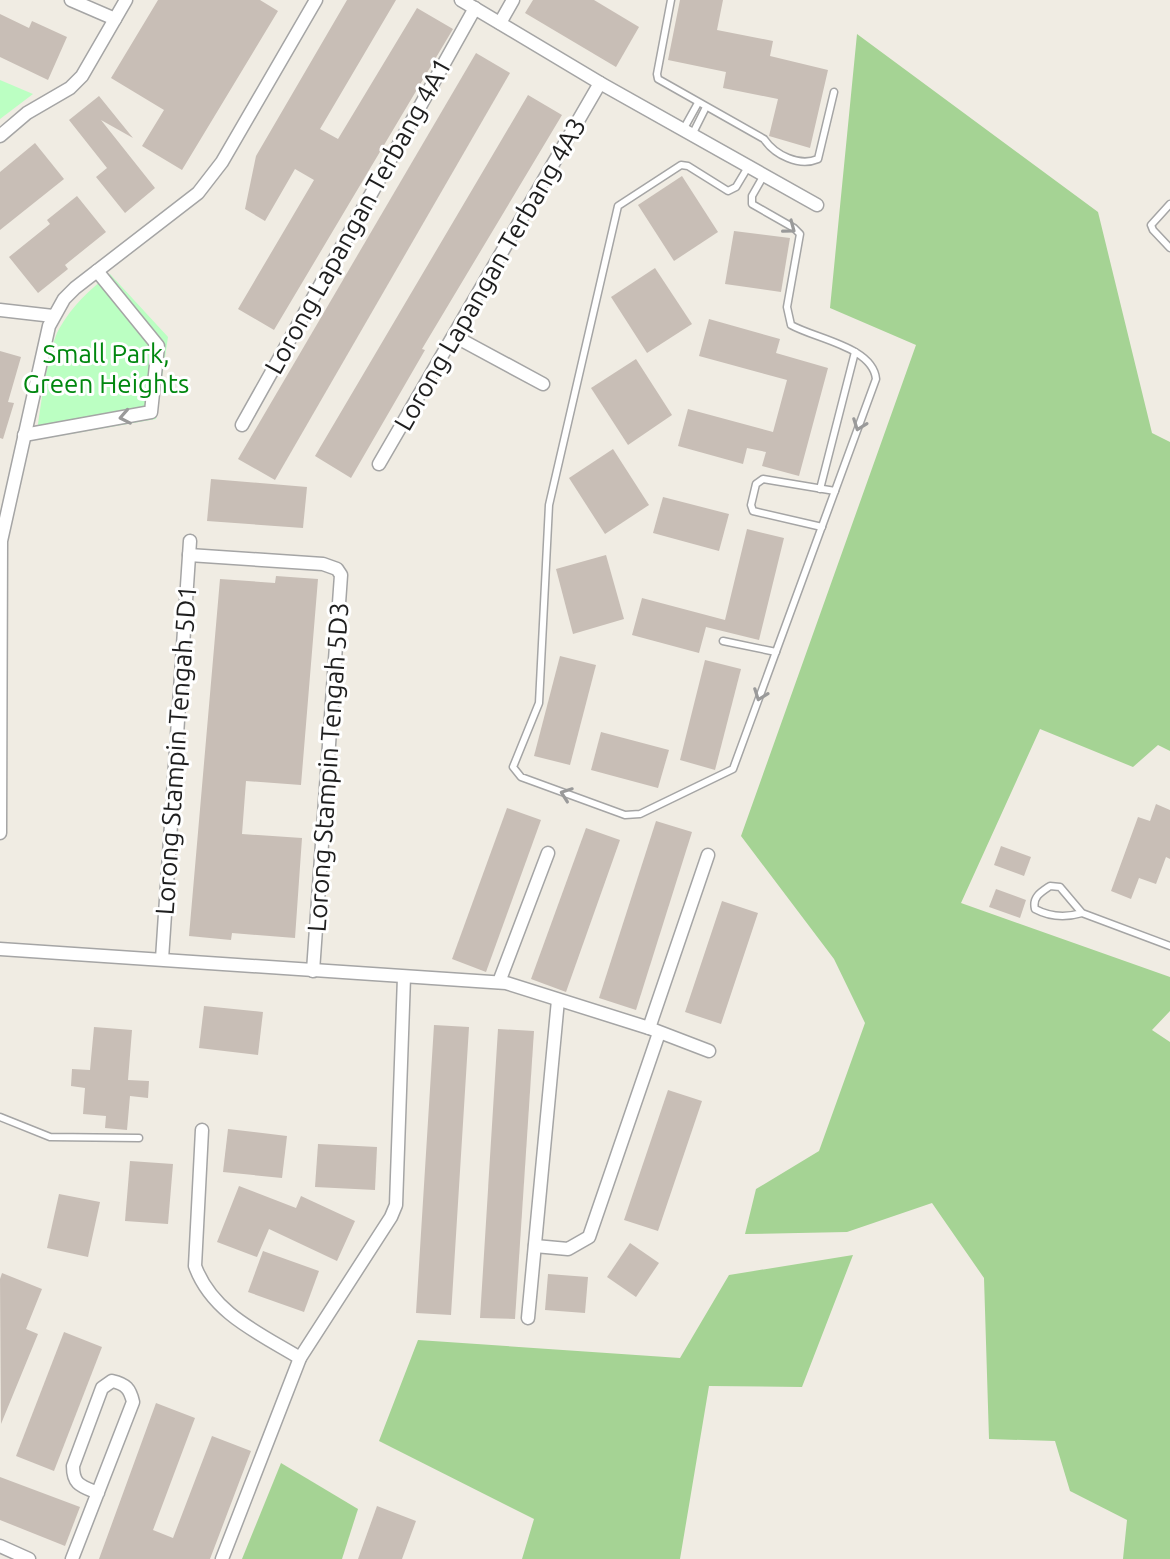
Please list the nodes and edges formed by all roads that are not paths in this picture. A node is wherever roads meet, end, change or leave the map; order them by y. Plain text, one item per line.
1 (71, 0) edge
2 (126, 0) edge
3 (316, 0) edge
4 (461, 0) edge
5 (513, 0) edge
6 (671, 0) edge
7 (475, 8) junction
8 (115, 19) junction
9 (500, 23) junction
10 (600, 83) junction
11 (834, 92) dead end
12 (698, 103) junction
13 (706, 107) junction
14 (688, 132) junction
15 (0, 136) edge
16 (748, 167) junction
17 (764, 175) junction
18 (1170, 204) edge
19 (817, 205) dead end
20 (1170, 248) edge
21 (97, 271) junction
22 (0, 310) edge
23 (53, 316) junction
24 (454, 336) junction
25 (855, 352) junction
26 (543, 384) dead end
27 (242, 425) dead end
28 (24, 435) junction
29 (379, 464) dead end
30 (820, 489) junction
31 (835, 491) junction
32 (822, 527) junction
33 (190, 541) dead end
34 (189, 555) junction
35 (723, 641) dead end
36 (776, 652) junction
37 (1, 758) edge
38 (0, 833) edge
39 (548, 853) dead end
40 (708, 855) dead end
41 (1082, 913) junction
42 (1170, 946) edge
43 (0, 949) edge
44 (162, 959) junction
45 (313, 971) junction
46 (404, 977) junction
47 (499, 982) junction
48 (558, 1000) junction
49 (654, 1031) junction
50 (709, 1051) dead end
51 (0, 1117) edge
52 (202, 1130) dead end
53 (139, 1138) dead end
54 (535, 1246) junction
55 (528, 1318) dead end
56 (300, 1358) junction
57 (98, 1493) junction
58 (0, 1546) edge
59 (29, 1559) edge
60 (72, 1559) edge
61 (222, 1559) edge

1 - 8 street
2 - 8 street
3 - 21 street
4 - 7 street
5 - 9 street
6 - 12 lane
7 - 9 street
7 - 27 street, Lorong Lapangan Terbang 4A1
8 - 15 street
9 - 10 street
10 - 14 street
10 - 24 street, Lorong Lapangan Terbang 4A3
11 - 13 lane
12 - 13 lane
12 - 14 lane
13 - 14 lane
14 - 16 street
16 - 17 street
36 -> 16 lane
17 - 19 street
17 -> 25 lane
18 - 20 lane
21 - 23 street
21 -> 28 street
22 - 23 street
23 - 28 street
24 - 26 street
24 - 29 street, Lorong Lapangan Terbang 4A3
25 - 30 lane
25 -> 31 lane
28 - 37 street
30 - 31 lane
30 - 32 lane
31 - 32 lane
32 - 36 lane
33 - 34 street, Lorong Stampin Tengah 5D1
34 - 44 street, Lorong Stampin Tengah 5D1
34 - 45 street, Lorong Stampin Tengah 5D3
35 - 36 lane
37 - 38 street
39 - 47 street
40 - 49 street
41 - 41 lane
41 - 42 lane
43 - 44 street
44 - 45 street
45 - 46 street
46 - 47 street
46 - 56 street
47 - 48 street
48 - 49 street
48 - 54 street
49 - 50 street
49 - 54 street
51 - 53 lane
52 - 56 street
54 - 55 street
56 - 61 street
57 - 57 street
57 - 60 street
58 - 59 street

